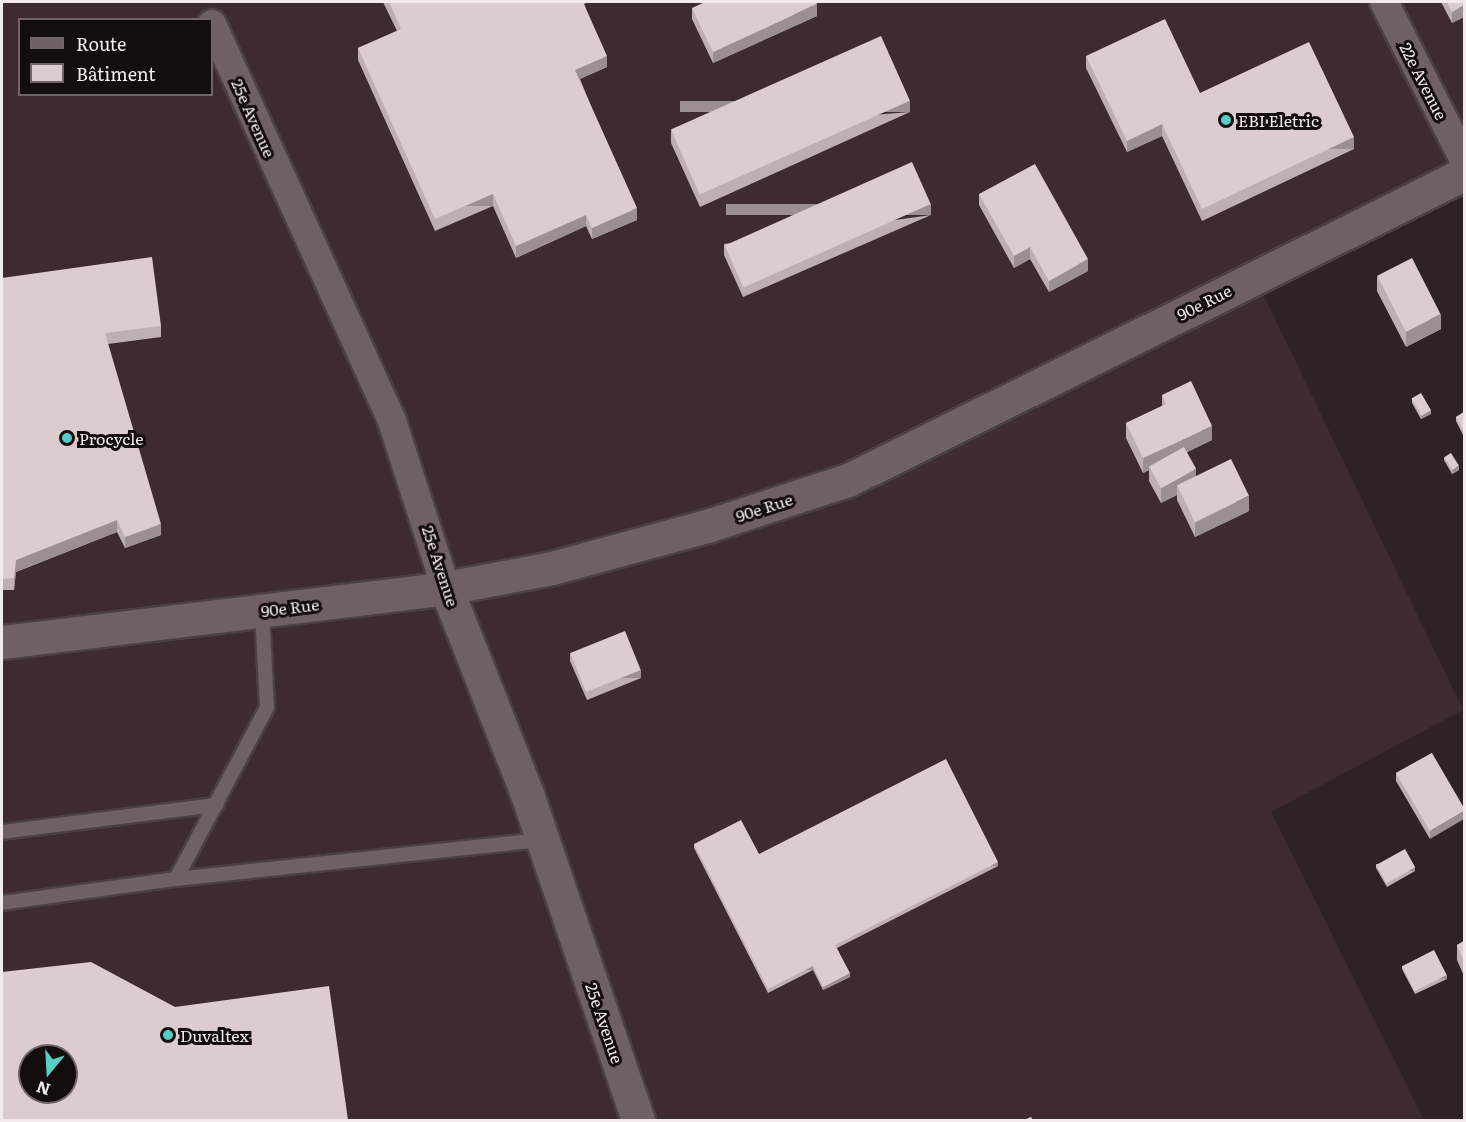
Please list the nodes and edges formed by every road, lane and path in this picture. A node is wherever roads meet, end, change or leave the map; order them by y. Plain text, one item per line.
1 (201, 2) edge
2 (1384, 2) edge
3 (208, 18) edge
4 (213, 26) edge
5 (1464, 160) edge
6 (1464, 174) edge
7 (446, 588) junction
8 (262, 610) junction
9 (2, 642) edge
10 (216, 805) junction
11 (2, 832) edge
12 (543, 840) junction
13 (176, 879) junction
14 (2, 903) edge
15 (638, 1120) edge

1 - 3 street
2 - 5 street, 22e Avenue
4 - 7 street, 25e Avenue
6 - 7 street, 90e Rue
7 - 8 street, 90e Rue
7 - 12 street, 25e Avenue
8 - 9 street, 90e Rue
8 - 10 lane
10 - 11 lane
10 - 13 lane
12 - 13 lane
12 - 15 street, 25e Avenue
13 - 14 lane

